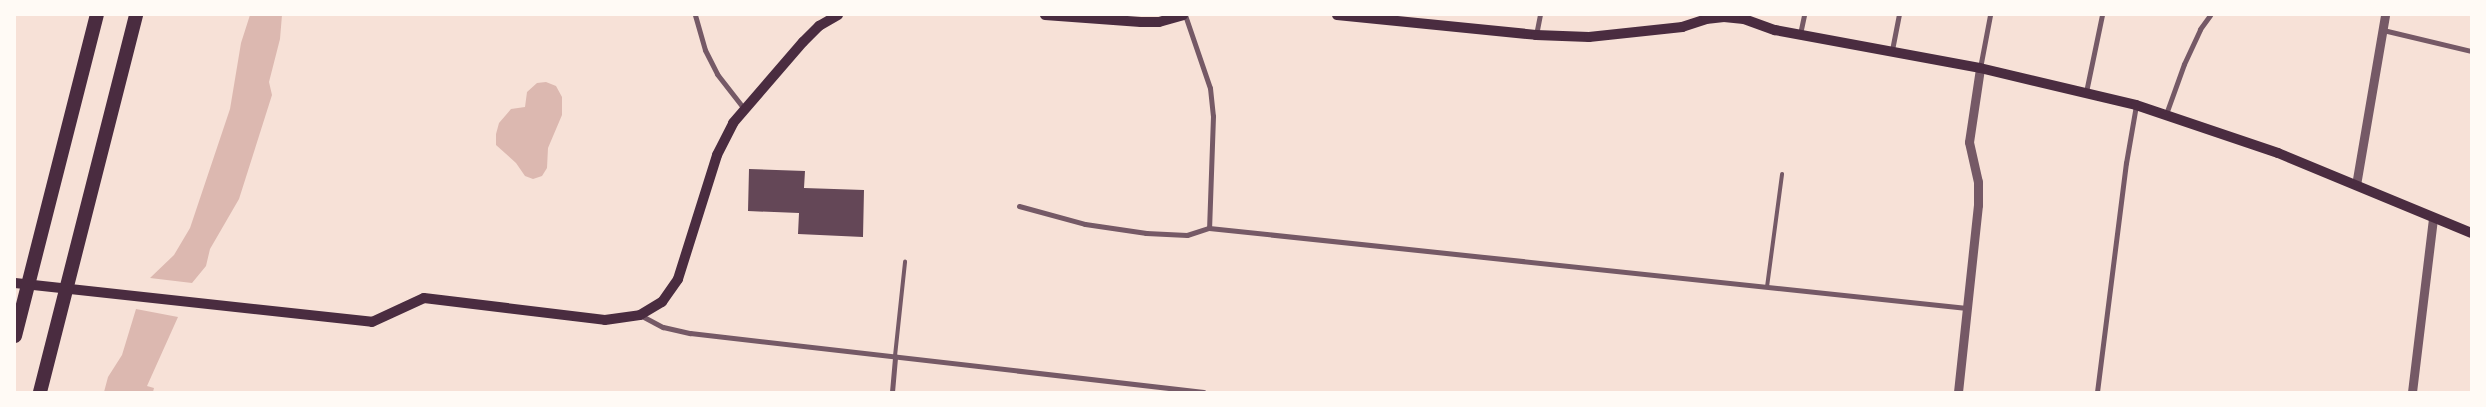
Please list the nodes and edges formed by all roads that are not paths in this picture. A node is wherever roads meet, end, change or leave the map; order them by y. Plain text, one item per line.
1 (97, 15) edge
2 (136, 15) edge
3 (695, 15) edge
4 (838, 15) edge
5 (1045, 15) edge
6 (1184, 15) edge
7 (1337, 15) edge
8 (1540, 15) edge
9 (1804, 15) edge
10 (1899, 15) edge
11 (1990, 15) edge
12 (2102, 15) edge
13 (2210, 15) edge
14 (2385, 15) edge
15 (1368, 17) edge
16 (1706, 17) edge
17 (2383, 30) junction
18 (1800, 34) junction
19 (1536, 35) junction
20 (1892, 50) junction
21 (2471, 51) edge
22 (1980, 68) junction
23 (2086, 92) junction
24 (2136, 105) junction
25 (745, 110) junction
26 (2166, 114) junction
27 (1782, 174) dead end
28 (2356, 185) junction
29 (1019, 206) dead end
30 (2433, 218) junction
31 (1209, 228) junction
32 (2471, 232) edge
33 (905, 262) dead end
34 (15, 283) edge
35 (1768, 287) junction
36 (1967, 308) junction
37 (640, 315) junction
38 (15, 336) edge
39 (895, 356) junction
40 (40, 392) edge
41 (892, 392) edge
42 (1204, 392) edge
43 (1958, 392) edge
44 (2097, 392) edge
45 (2412, 392) edge

1 - 38 highway
2 - 40 highway
3 - 25 street
4 - 25 main road
5 - 6 main road
6 - 31 street
7 - 15 main road
8 - 19 street
9 - 18 street
10 - 20 street
11 - 22 street
12 - 23 street
13 - 26 street
14 - 17 street
15 - 19 main road
16 - 18 main road
16 - 19 main road
17 - 21 street
17 - 28 street
18 - 20 main road
20 - 22 main road
22 - 23 main road
22 - 36 street
23 - 24 main road
24 - 26 main road
24 - 44 street
25 - 37 main road
26 - 28 main road
27 - 35 lane
28 - 30 main road
29 - 31 street
30 - 32 main road
30 - 45 street
31 - 35 street
33 - 39 lane
34 - 37 main road
35 - 36 street
36 - 43 street
37 - 39 street
39 - 41 street
39 - 42 street

